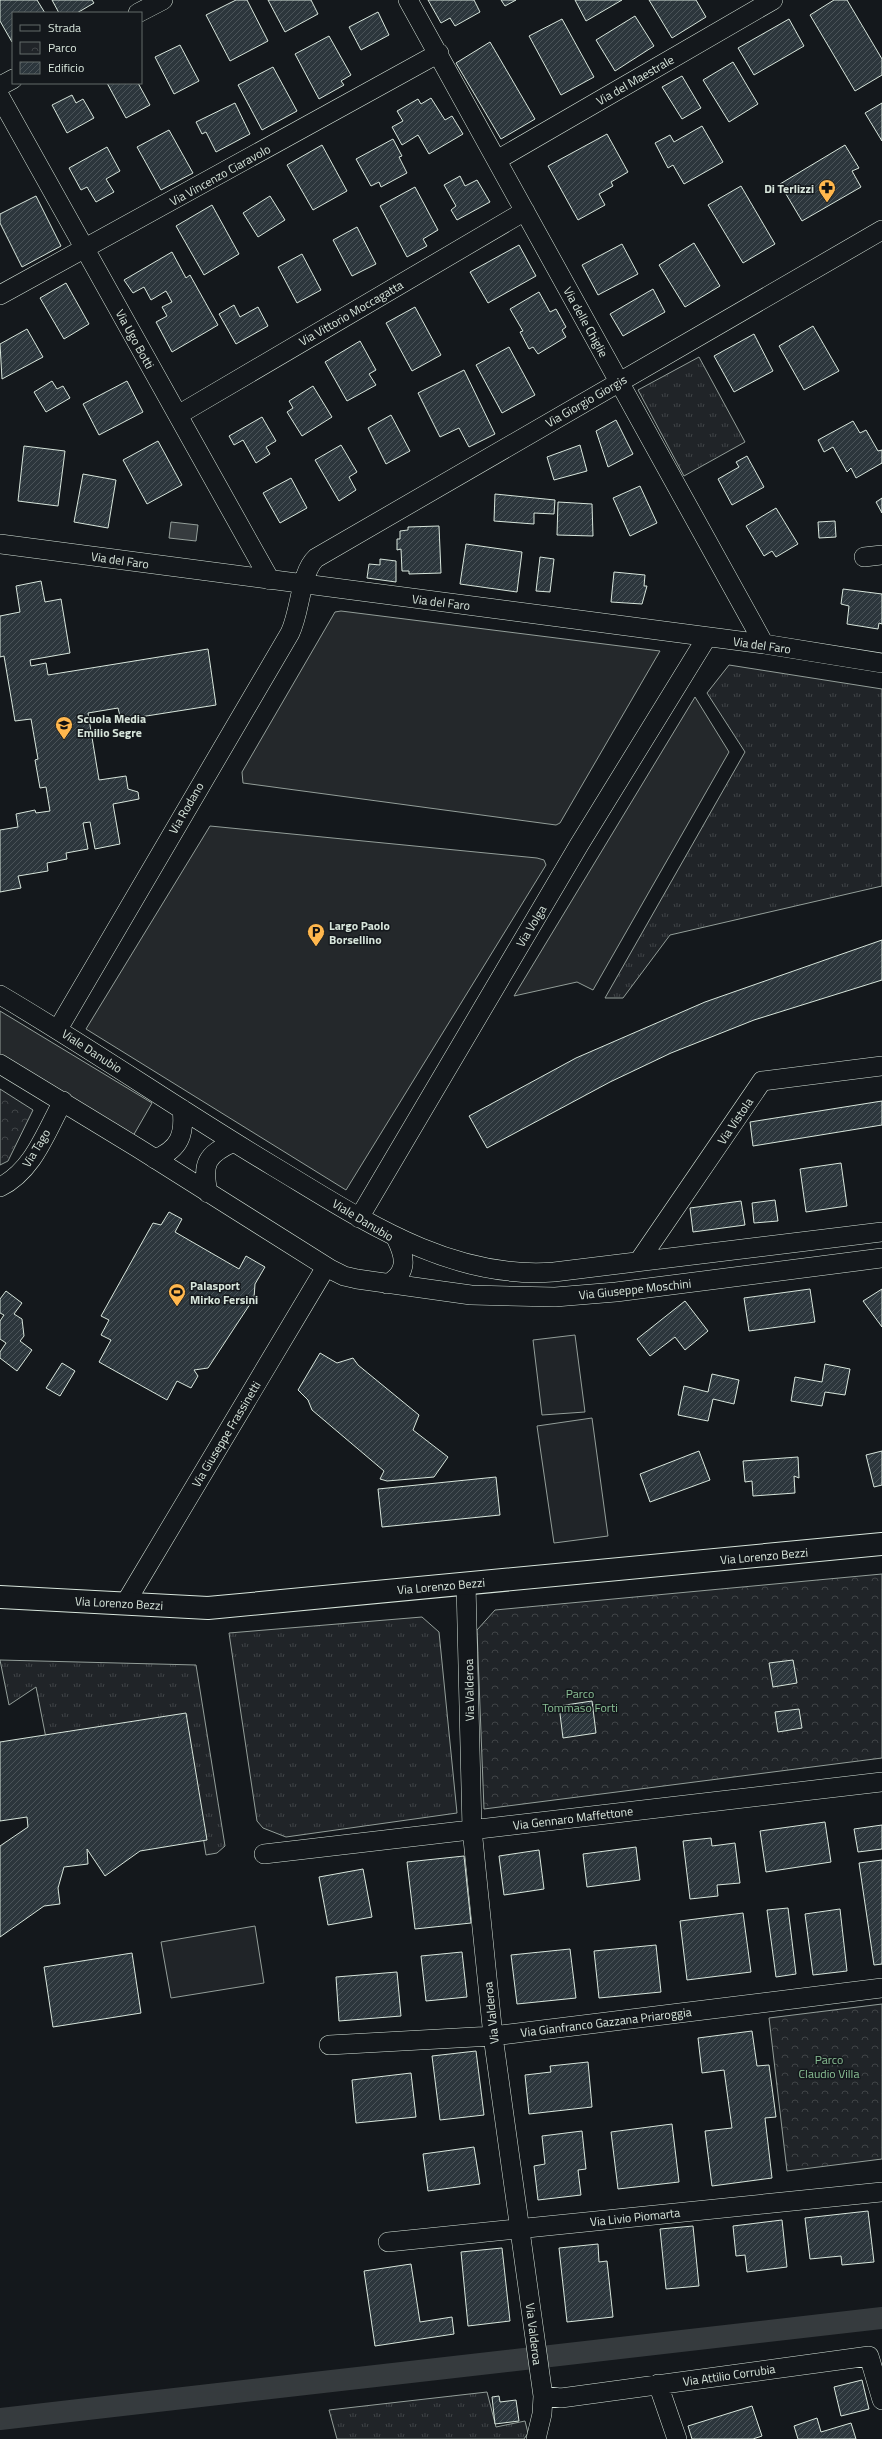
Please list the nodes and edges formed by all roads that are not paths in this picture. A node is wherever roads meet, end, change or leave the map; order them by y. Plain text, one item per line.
1 (163, 0) edge
2 (408, 0) edge
3 (773, 0) edge
4 (140, 12) edge
5 (439, 53) junction
6 (12, 80) edge
7 (0, 86) edge
8 (0, 97) edge
9 (497, 160) junction
10 (525, 211) junction
11 (882, 230) edge
12 (86, 249) junction
13 (0, 295) edge
14 (618, 382) junction
15 (178, 415) junction
16 (0, 544) edge
17 (270, 580) junction
18 (304, 584) junction
19 (707, 637) junction
20 (764, 644) junction
21 (882, 663) edge
22 (0, 995) edge
23 (58, 1029) junction
24 (0, 1064) edge
25 (882, 1066) edge
26 (63, 1101) junction
27 (182, 1109) junction
28 (234, 1142) junction
29 (155, 1158) junction
30 (0, 1187) edge
31 (208, 1193) junction
32 (359, 1218) junction
33 (882, 1232) edge
34 (396, 1238) junction
35 (882, 1258) edge
36 (639, 1261) junction
37 (326, 1267) junction
38 (387, 1284) junction
39 (882, 1544) edge
40 (466, 1584) junction
41 (0, 1597) edge
42 (126, 1602) junction
43 (882, 1782) edge
44 (472, 1829) junction
45 (264, 1854) dead end
46 (882, 1988) edge
47 (493, 2036) junction
48 (329, 2045) dead end
49 (882, 2192) edge
50 (520, 2229) junction
51 (388, 2242) dead end
52 (658, 2384) junction
53 (541, 2387) junction
54 (882, 2400) edge
55 (536, 2439) edge
56 (677, 2439) edge

1 - 4 street
2 - 5 street, Via delle Chiglie
3 - 9 street, Via del Maestrale
5 - 9 street, Via delle Chiglie
5 - 12 street, Via Vincenzo Ciaravolo
6 - 7 street
8 - 12 street, Via Ugo Botti
9 - 10 street, Via delle Chiglie
10 - 14 street, Via delle Chiglie
10 - 15 street, Via Vittorio Moccagatta
11 - 14 street, Via Giorgio Giorgis
12 - 13 street, Via Vincenzo Ciaravolo
12 - 15 street, Via Ugo Botti
14 - 18 street, Via Giorgio Giorgis
14 - 20 street, Via delle Chiglie
15 - 17 street, Via Ugo Botti
16 - 17 street, Via del Faro
17 - 18 street, Via del Faro
18 - 19 street, Via del Faro
18 - 23 street, Via Rodano
19 - 20 street, Via del Faro
19 - 32 street, Via Volga
20 - 21 street, Via del Faro
22 - 23 street, Viale Danubio
23 - 27 street, Viale Danubio
24 - 26 street
25 - 36 street, Via Vistola
26 - 29 street
26 - 30 street, Via Tago
27 - 28 street, Viale Danubio
27 - 29 street
28 - 31 street
28 - 32 street, Viale Danubio
29 - 31 street
31 - 37 street
32 - 34 street, Viale Danubio
33 - 36 street
34 - 36 street
34 - 38 street, Viale Danubio
35 - 38 street, Via Giuseppe Moschini
37 - 38 street
37 - 42 street, Via Giuseppe Frassinetti
39 - 40 street, Via Lorenzo Bezzi
40 - 42 street, Via Lorenzo Bezzi
40 - 44 street, Via Valderoa
41 - 42 street, Via Lorenzo Bezzi
43 - 44 street, Via Gennaro Maffettone
44 - 45 street, Via Gennaro Maffettone
44 - 47 street, Via Valderoa
46 - 47 street, Via Gianfranco Gazzana Priaroggia
47 - 48 street, Via Gianfranco Gazzana Priaroggia
47 - 50 street, Via Valderoa
49 - 50 street, Via Livio Piomarta
50 - 51 street, Via Livio Piomarta
50 - 53 street, Via Valderoa
52 - 53 street, Via Attilio Corrubia
52 - 54 street, Via Attilio Corrubia
52 - 56 street
53 - 55 street, Via Valderoa

